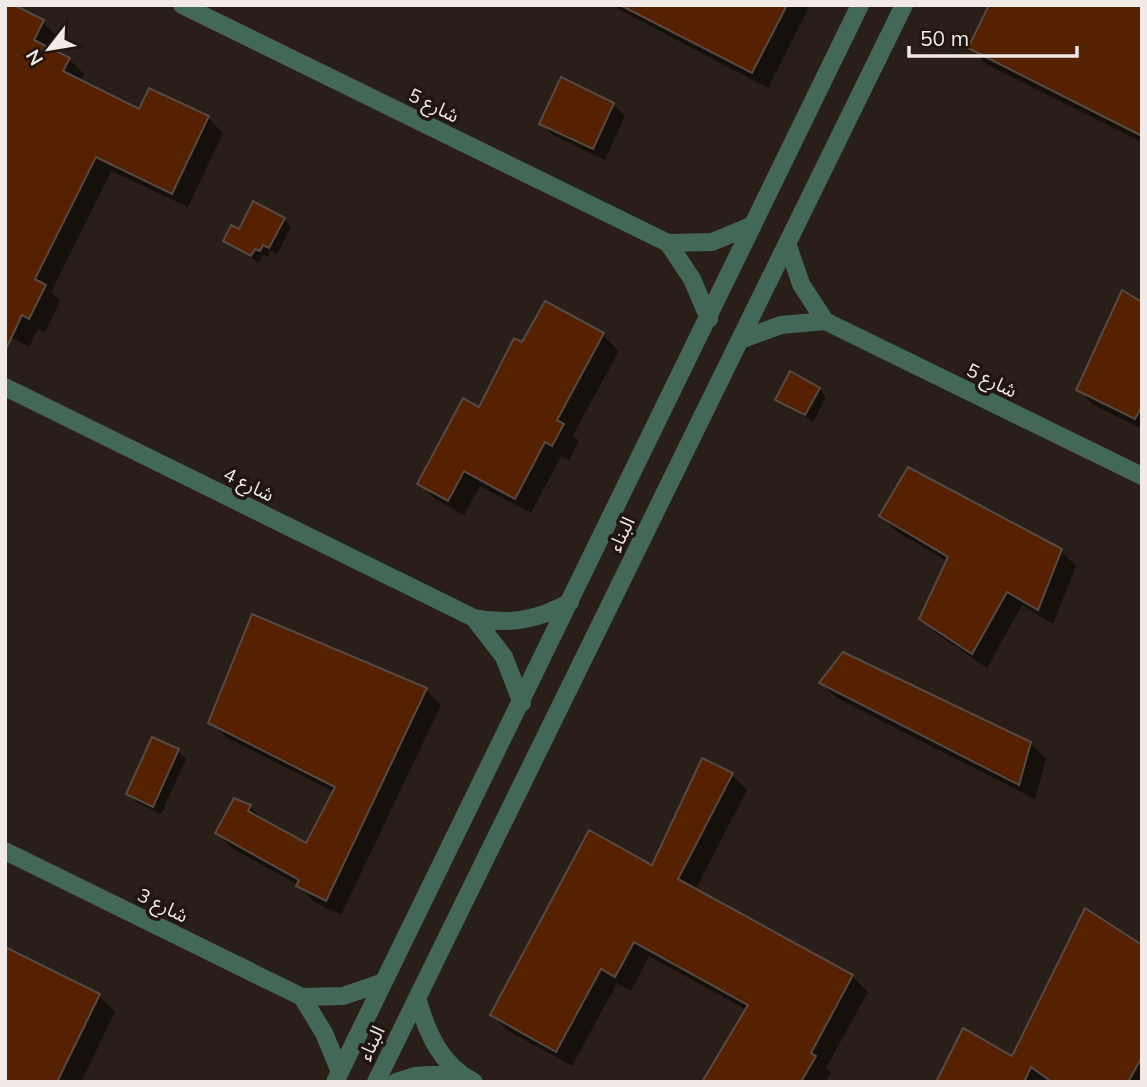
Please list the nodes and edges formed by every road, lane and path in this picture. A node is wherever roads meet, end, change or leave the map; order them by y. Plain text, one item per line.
1 (182, 5) edge
2 (860, 5) edge
3 (904, 5) edge
4 (753, 225) junction
5 (668, 243) junction
6 (787, 243) junction
7 (709, 319) junction
8 (825, 321) junction
9 (740, 340) junction
10 (5, 387) edge
11 (1142, 476) edge
12 (570, 602) junction
13 (474, 618) junction
14 (522, 703) junction
15 (5, 851) edge
16 (381, 983) junction
17 (302, 997) junction
18 (417, 998) junction
19 (456, 1073) junction
20 (337, 1077) edge
21 (376, 1082) edge
22 (396, 1082) edge
23 (474, 1082) edge

1 - 5 street, شارع 5
2 - 4 street, البناء
3 - 6 street, البناء
4 - 5 street, شارع 5
4 - 7 street, البناء
5 - 7 street
6 - 8 street
6 - 9 street, البناء
7 - 12 street, البناء
8 - 9 street
8 - 11 street, شارع 5
9 - 18 street, البناء
10 - 13 street, شارع 4
12 - 13 street, شارع 4
12 - 14 street, البناء
13 - 14 street, شارع 4
14 - 16 street, البناء
15 - 17 street, شارع 3
16 - 17 street, شارع 3
16 - 20 street, البناء
17 - 20 street
18 - 19 street
18 - 21 street, البناء
19 - 22 street
19 - 23 street

